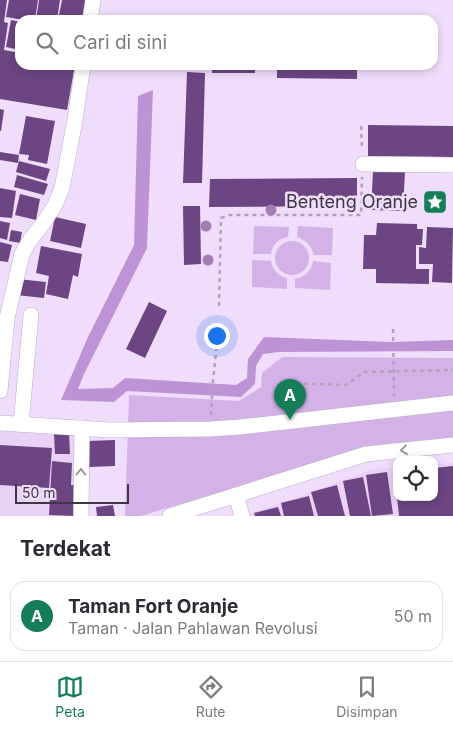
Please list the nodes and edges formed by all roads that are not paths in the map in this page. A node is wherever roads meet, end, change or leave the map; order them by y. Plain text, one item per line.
1 (94, 0) edge
2 (91, 15) edge
3 (82, 70) edge
4 (363, 164) road end
5 (453, 165) edge
6 (31, 315) dead end
7 (0, 391) edge
8 (453, 403) edge
9 (0, 423) edge
10 (21, 424) junction
11 (82, 428) junction
12 (453, 445) edge
13 (236, 496) junction
14 (81, 516) edge
15 (170, 516) edge
16 (242, 516) edge

1 - 2 street
3 - 7 street
4 - 5 street
6 - 10 street
8 - 11 street
9 - 10 street
10 - 11 street
14 -> 11 street
12 -> 13 street
13 - 15 street
13 - 16 street

